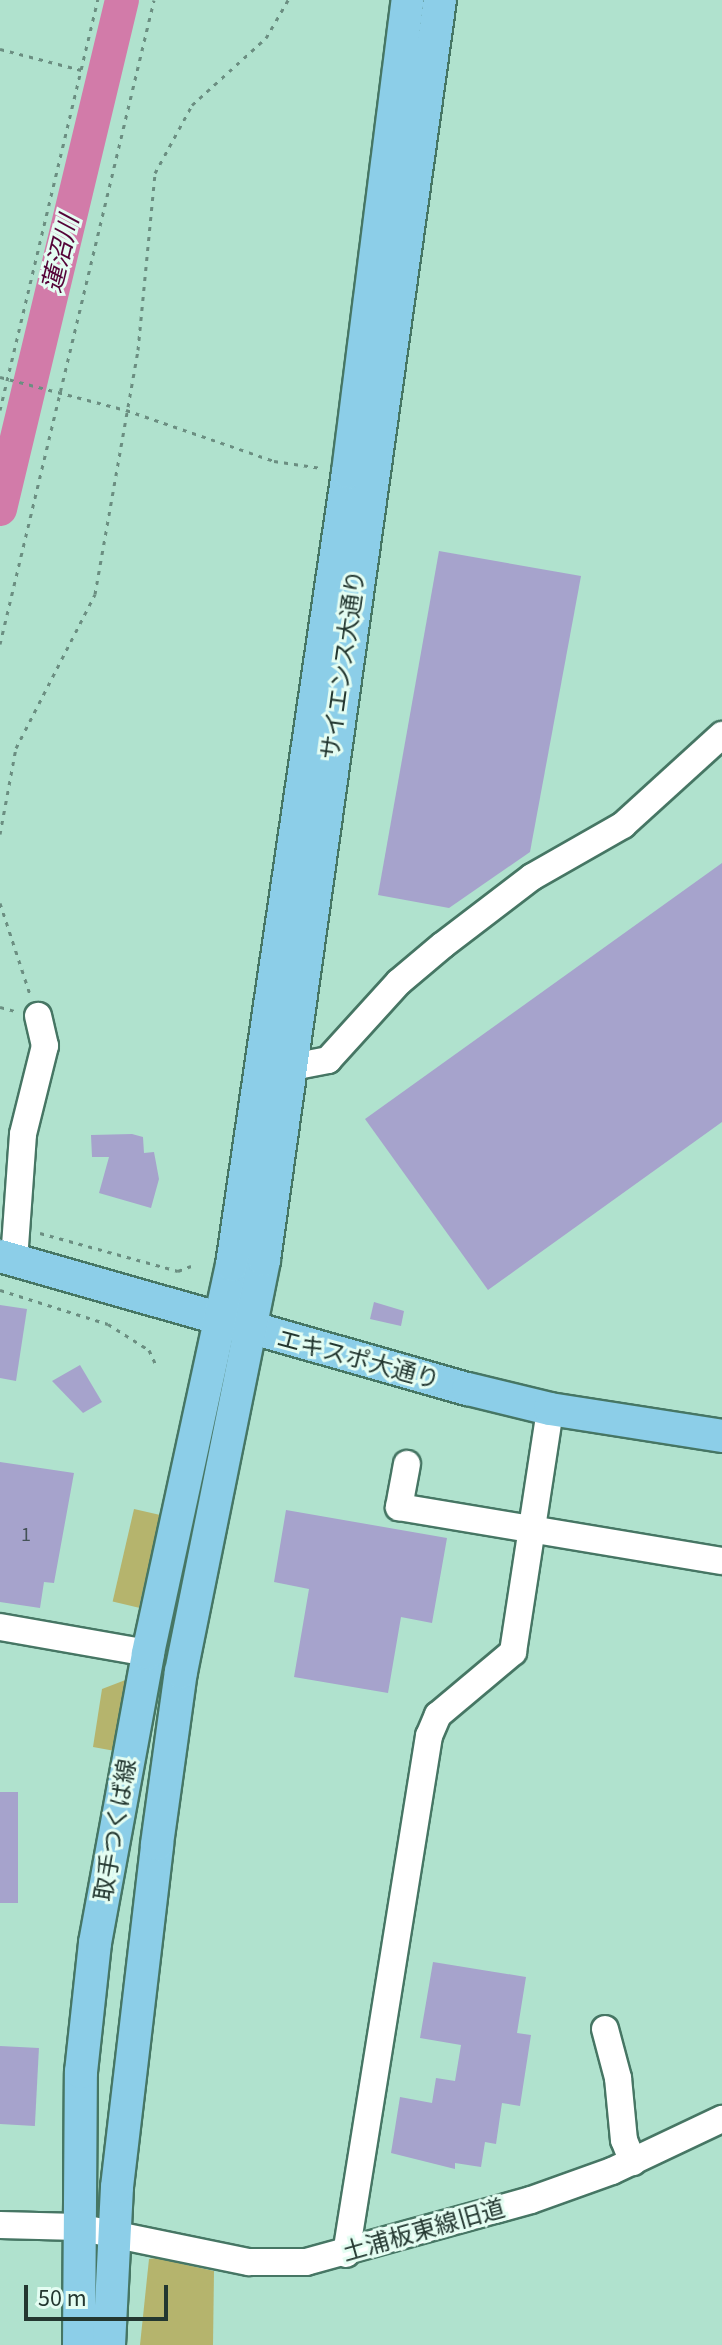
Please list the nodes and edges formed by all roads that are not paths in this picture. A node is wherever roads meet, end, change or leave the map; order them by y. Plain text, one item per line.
1 (408, 0) edge
2 (440, 0) edge
3 (722, 735) edge
4 (38, 1016) road end
5 (277, 1064) junction
6 (7, 1258) edge
7 (237, 1327) junction
8 (550, 1409) junction
9 (722, 1436) edge
10 (407, 1464) dead end
11 (532, 1532) junction
12 (722, 1561) edge
13 (0, 1627) edge
14 (148, 1653) junction
15 (605, 2029) dead end
16 (722, 2119) edge
17 (633, 2162) junction
18 (0, 2225) edge
19 (78, 2227) junction
20 (113, 2233) junction
21 (346, 2254) junction
22 (79, 2345) edge
23 (109, 2345) edge

1 - 5 main road, サイエンス大通り
2 - 5 main road, サイエンス大通り
3 - 5 street
4 - 6 street
5 - 7 main road, サイエンス大通り
6 - 7 main road, エキスポ大通り
7 - 8 main road, エキスポ大通り
7 - 14 main road, 取手つくば線
7 - 20 main road, 取手つくば線
8 - 9 main road, エキスポ大通り
8 - 11 street
10 - 11 street
11 - 12 street
11 - 21 street
13 - 14 street
14 - 19 main road, 取手つくば線
15 - 17 street
16 - 17 street, 土浦板東線旧道
17 - 21 street, 土浦板東線旧道
18 - 19 street
19 - 20 street, 土浦板東線旧道
19 - 22 main road, 取手つくば線
20 - 21 street, 土浦板東線旧道
20 - 23 main road, 取手つくば線

